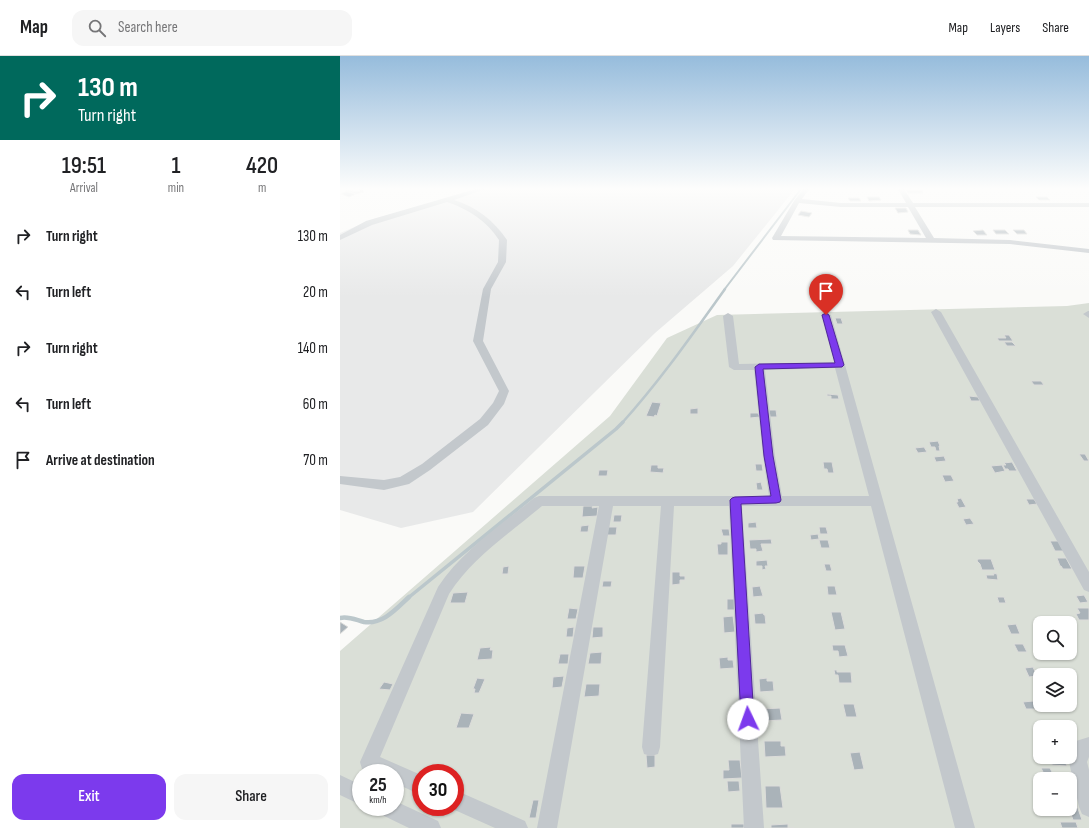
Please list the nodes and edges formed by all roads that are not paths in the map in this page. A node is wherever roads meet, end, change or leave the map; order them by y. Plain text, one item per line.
1 (365, 225) edge
2 (492, 225) edge
3 (784, 225) edge
4 (922, 225) edge
5 (340, 238) edge
6 (931, 240) junction
7 (1089, 251) edge
8 (936, 312) dead end
9 (826, 315) dead end
10 (728, 316) dead end
11 (840, 365) junction
12 (759, 367) junction
13 (340, 480) edge
14 (668, 500) junction
15 (735, 500) junction
16 (776, 500) junction
17 (607, 501) junction
18 (876, 501) junction
19 (1089, 586) edge
20 (1089, 746) edge
21 (651, 747) dead end
22 (374, 764) edge
23 (340, 785) edge
24 (352, 791) edge
25 (464, 804) edge
26 (1089, 807) edge
27 (404, 815) edge
28 (431, 828) edge
29 (518, 828) edge
30 (547, 828) edge
31 (754, 828) edge
32 (965, 828) edge

1 - 5 street
2 - 13 street
3 - 6 street
4 - 6 street
6 - 7 street
8 - 19 street
9 - 11 street
10 - 12 street
11 - 12 street
11 - 18 street
12 - 16 street
14 - 15 street
14 - 17 street
14 - 21 street
15 - 16 street
15 - 31 street
16 - 18 street
17 - 22 street
17 - 30 street
18 - 32 street
20 - 26 street
23 - 24 street
25 - 29 street
27 - 28 street

